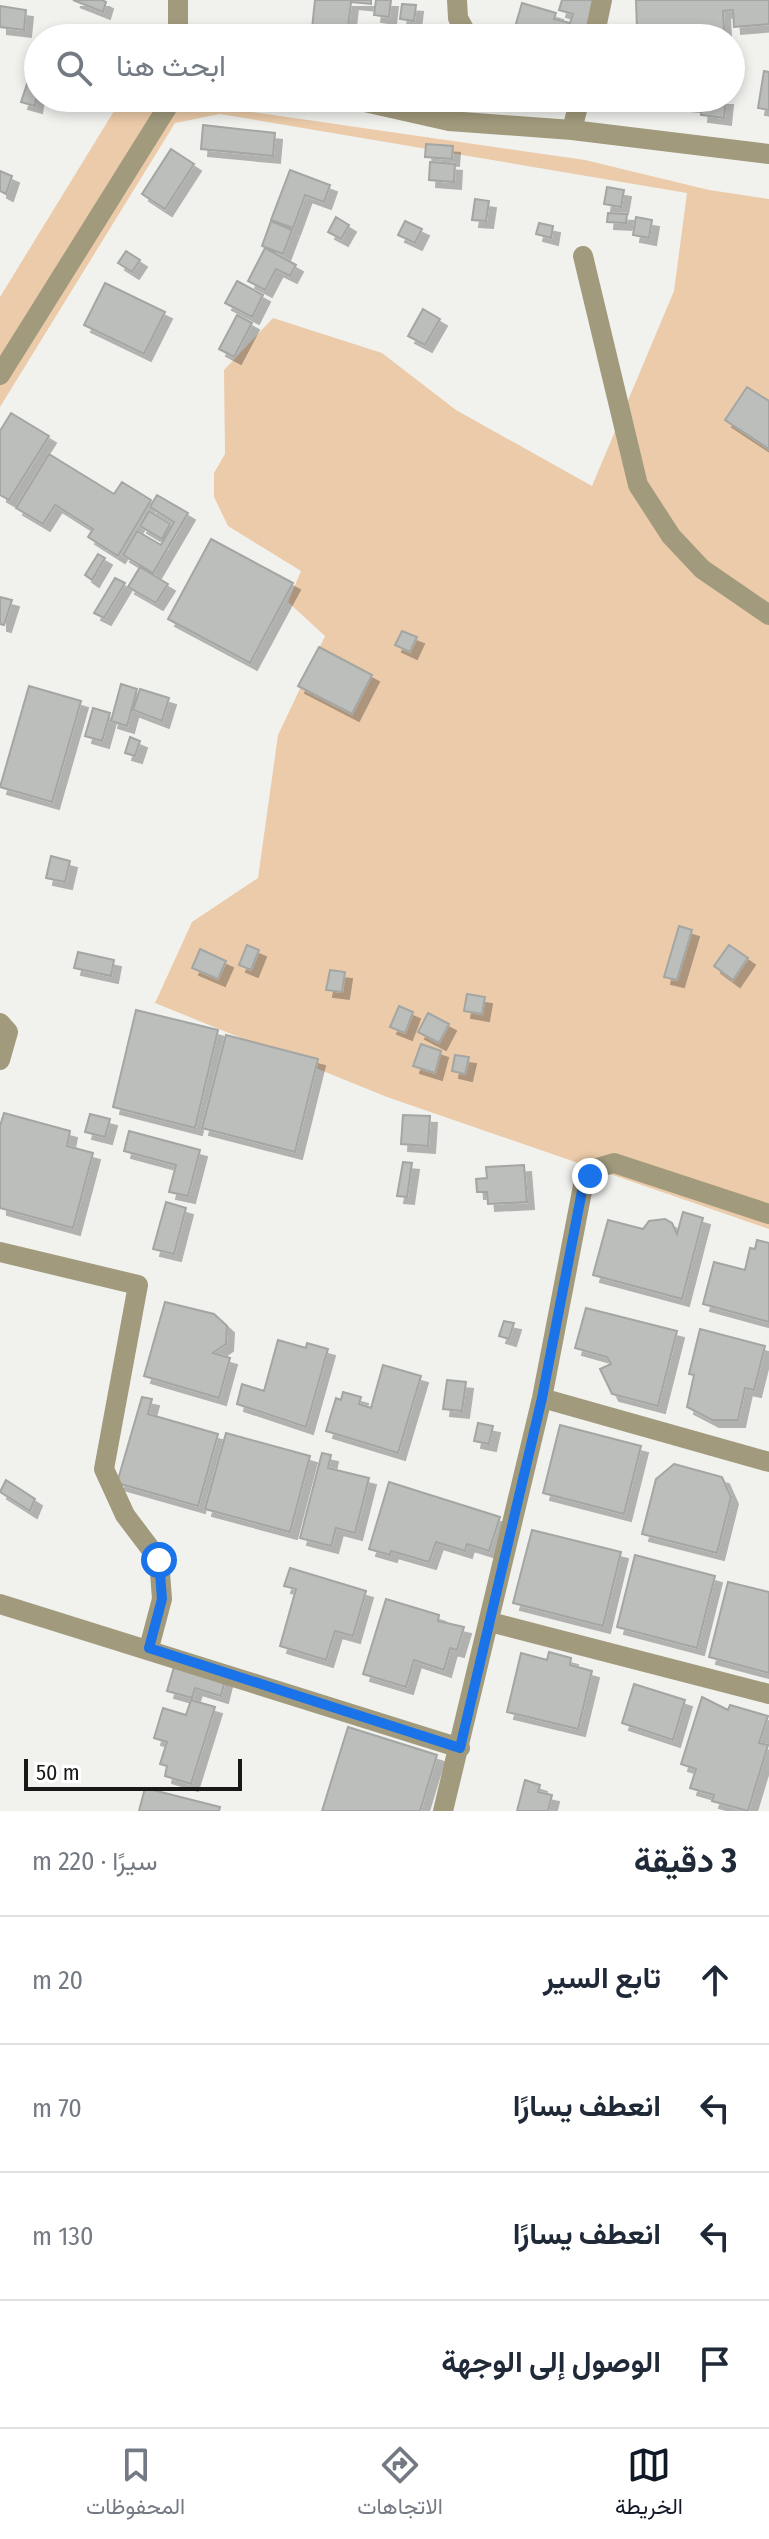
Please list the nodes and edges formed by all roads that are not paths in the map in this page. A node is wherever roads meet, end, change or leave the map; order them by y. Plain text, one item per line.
1 (178, 0) edge
2 (457, 0) edge
3 (602, 0) edge
4 (178, 24) edge
5 (461, 24) edge
6 (597, 24) edge
7 (164, 112) edge
8 (409, 112) edge
9 (451, 112) edge
10 (576, 112) edge
11 (449, 121) junction
12 (572, 130) junction
13 (769, 154) edge
14 (583, 256) dead end
15 (0, 375) edge
16 (769, 615) edge
17 (0, 1023) edge
18 (0, 1060) edge
19 (769, 1214) edge
20 (0, 1252) edge
21 (542, 1398) junction
22 (769, 1462) edge
23 (0, 1604) edge
24 (490, 1622) junction
25 (149, 1648) junction
26 (769, 1694) edge
27 (460, 1748) junction
28 (443, 1811) edge

1 - 4 street
2 - 5 street
3 - 6 street
7 - 15 street
8 - 11 street
9 - 11 street
10 - 12 street
11 - 12 street
12 - 13 street
14 - 16 street
17 - 18 street
19 - 21 street
20 - 25 street
21 - 22 street
21 - 24 street
23 - 25 street
24 - 26 street
24 - 27 street
25 - 27 street
27 - 28 street

